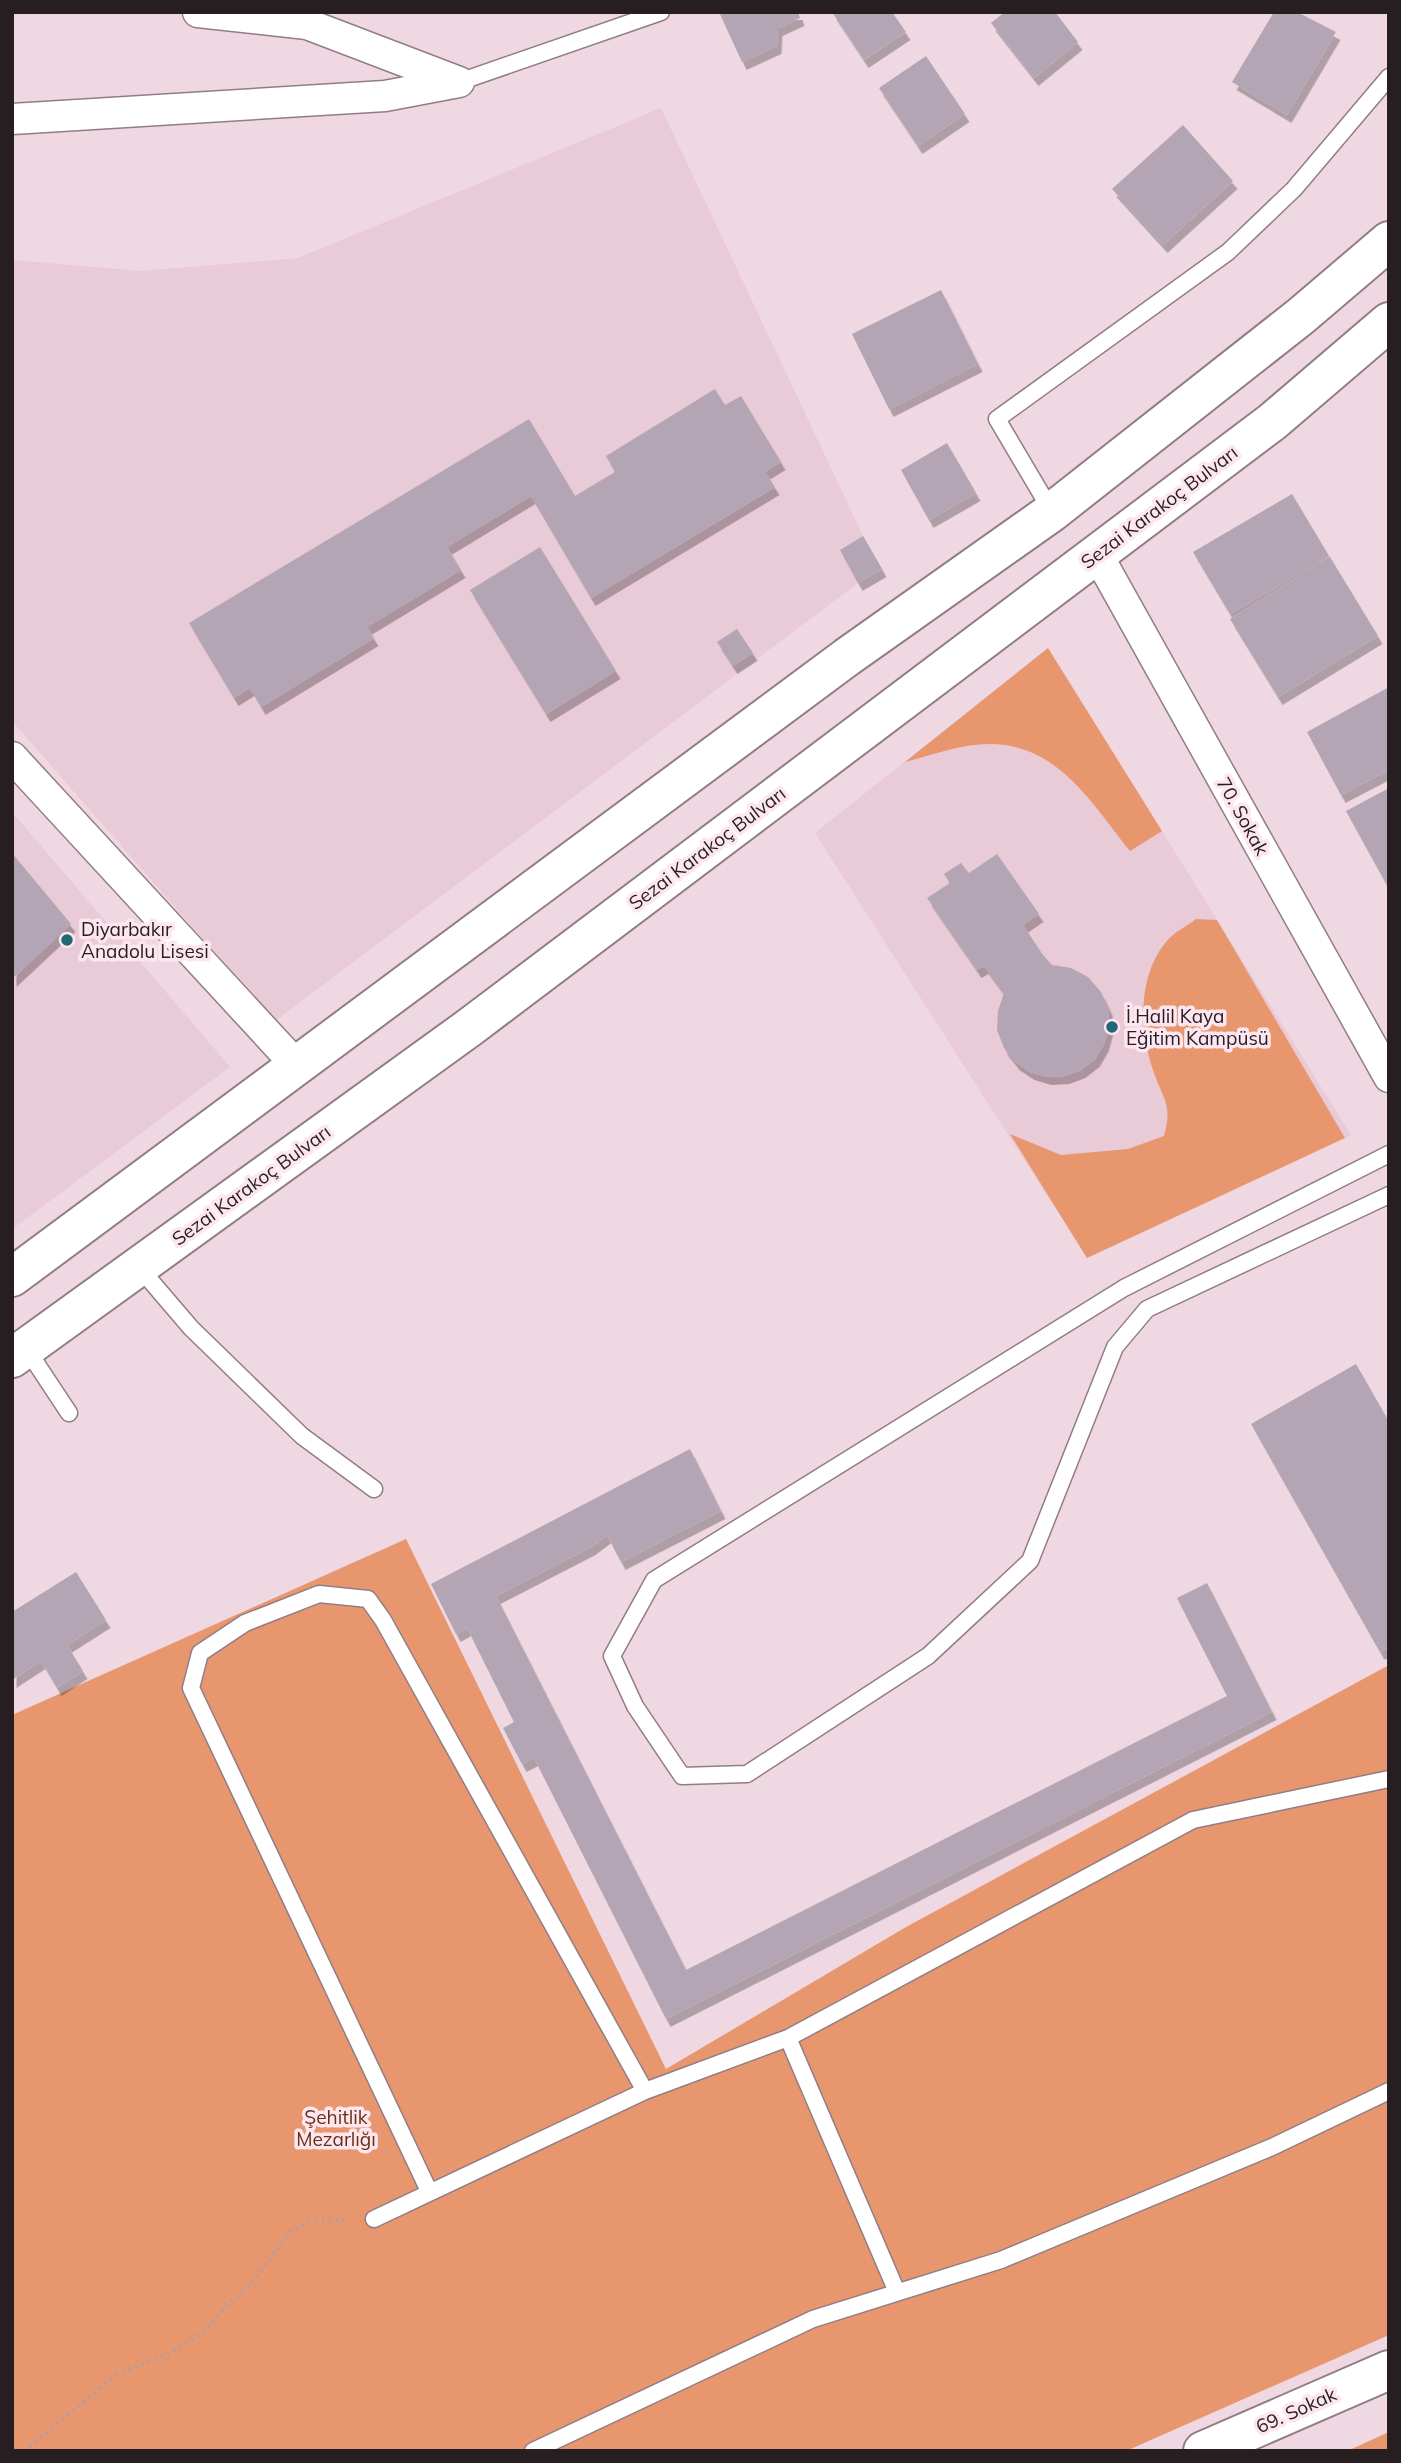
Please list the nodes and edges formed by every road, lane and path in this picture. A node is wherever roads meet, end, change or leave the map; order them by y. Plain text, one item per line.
1 (198, 12) edge
2 (661, 12) edge
3 (1389, 77) edge
4 (459, 82) junction
5 (12, 119) edge
6 (1389, 241) edge
7 (1389, 321) edge
8 (1052, 512) junction
9 (1097, 554) junction
10 (12, 757) edge
11 (298, 1067) junction
12 (1389, 1077) edge
13 (1389, 1154) edge
14 (1389, 1195) edge
15 (138, 1266) junction
16 (12, 1277) edge
17 (19, 1353) edge
18 (68, 1413) dead end
19 (374, 1489) dead end
20 (1389, 1779) edge
21 (788, 2038) junction
22 (645, 2091) junction
23 (1389, 2091) edge
24 (429, 2191) junction
25 (374, 2219) joint
26 (897, 2292) junction
27 (1389, 2370) edge
28 (24, 2451) edge
29 (533, 2451) edge
30 (1203, 2451) edge

1 - 4 street
2 - 4 lane
3 - 8 lane
4 - 5 street
6 - 8 street
7 - 9 street, Sezai Karakoç Bulvarı
8 - 11 street
9 - 12 street, 70. Sokak
9 - 15 street, Sezai Karakoç Bulvarı
10 - 11 street
11 - 16 street
13 - 14 lane
15 - 17 street, Sezai Karakoç Bulvarı
15 - 19 lane
17 - 18 lane
20 - 21 lane
21 - 22 lane
21 - 26 lane
22 - 24 lane
22 - 24 lane
23 - 26 lane
24 - 25 lane
25 - 28 path
26 - 29 lane
27 - 30 street, 69. Sokak

